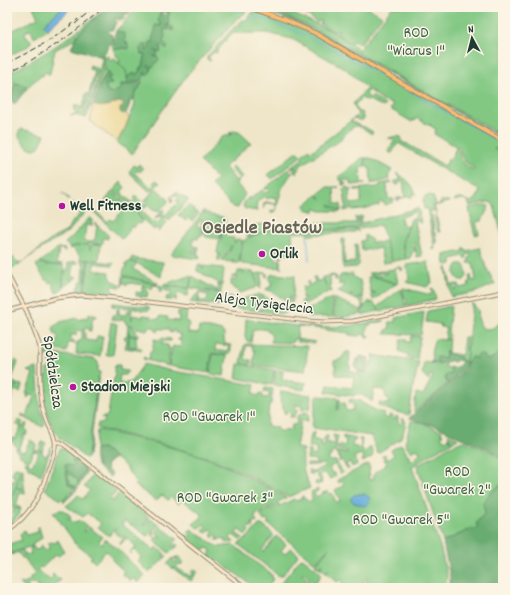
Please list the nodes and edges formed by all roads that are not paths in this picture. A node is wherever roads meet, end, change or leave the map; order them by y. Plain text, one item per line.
1 (249, 7) edge
2 (503, 141) edge
3 (8, 274) edge
4 (502, 291) edge
5 (24, 306) junction
6 (7, 311) edge
7 (56, 442) junction
8 (7, 531) edge
9 (245, 588) edge

1 - 2 main road
3 - 5 street, Spółdzielcza
4 - 5 street, Aleja Tysiąclecia
5 - 6 street, Aleja Tysiąclecia
5 - 7 street, Spółdzielcza
7 - 8 street
7 - 9 street

